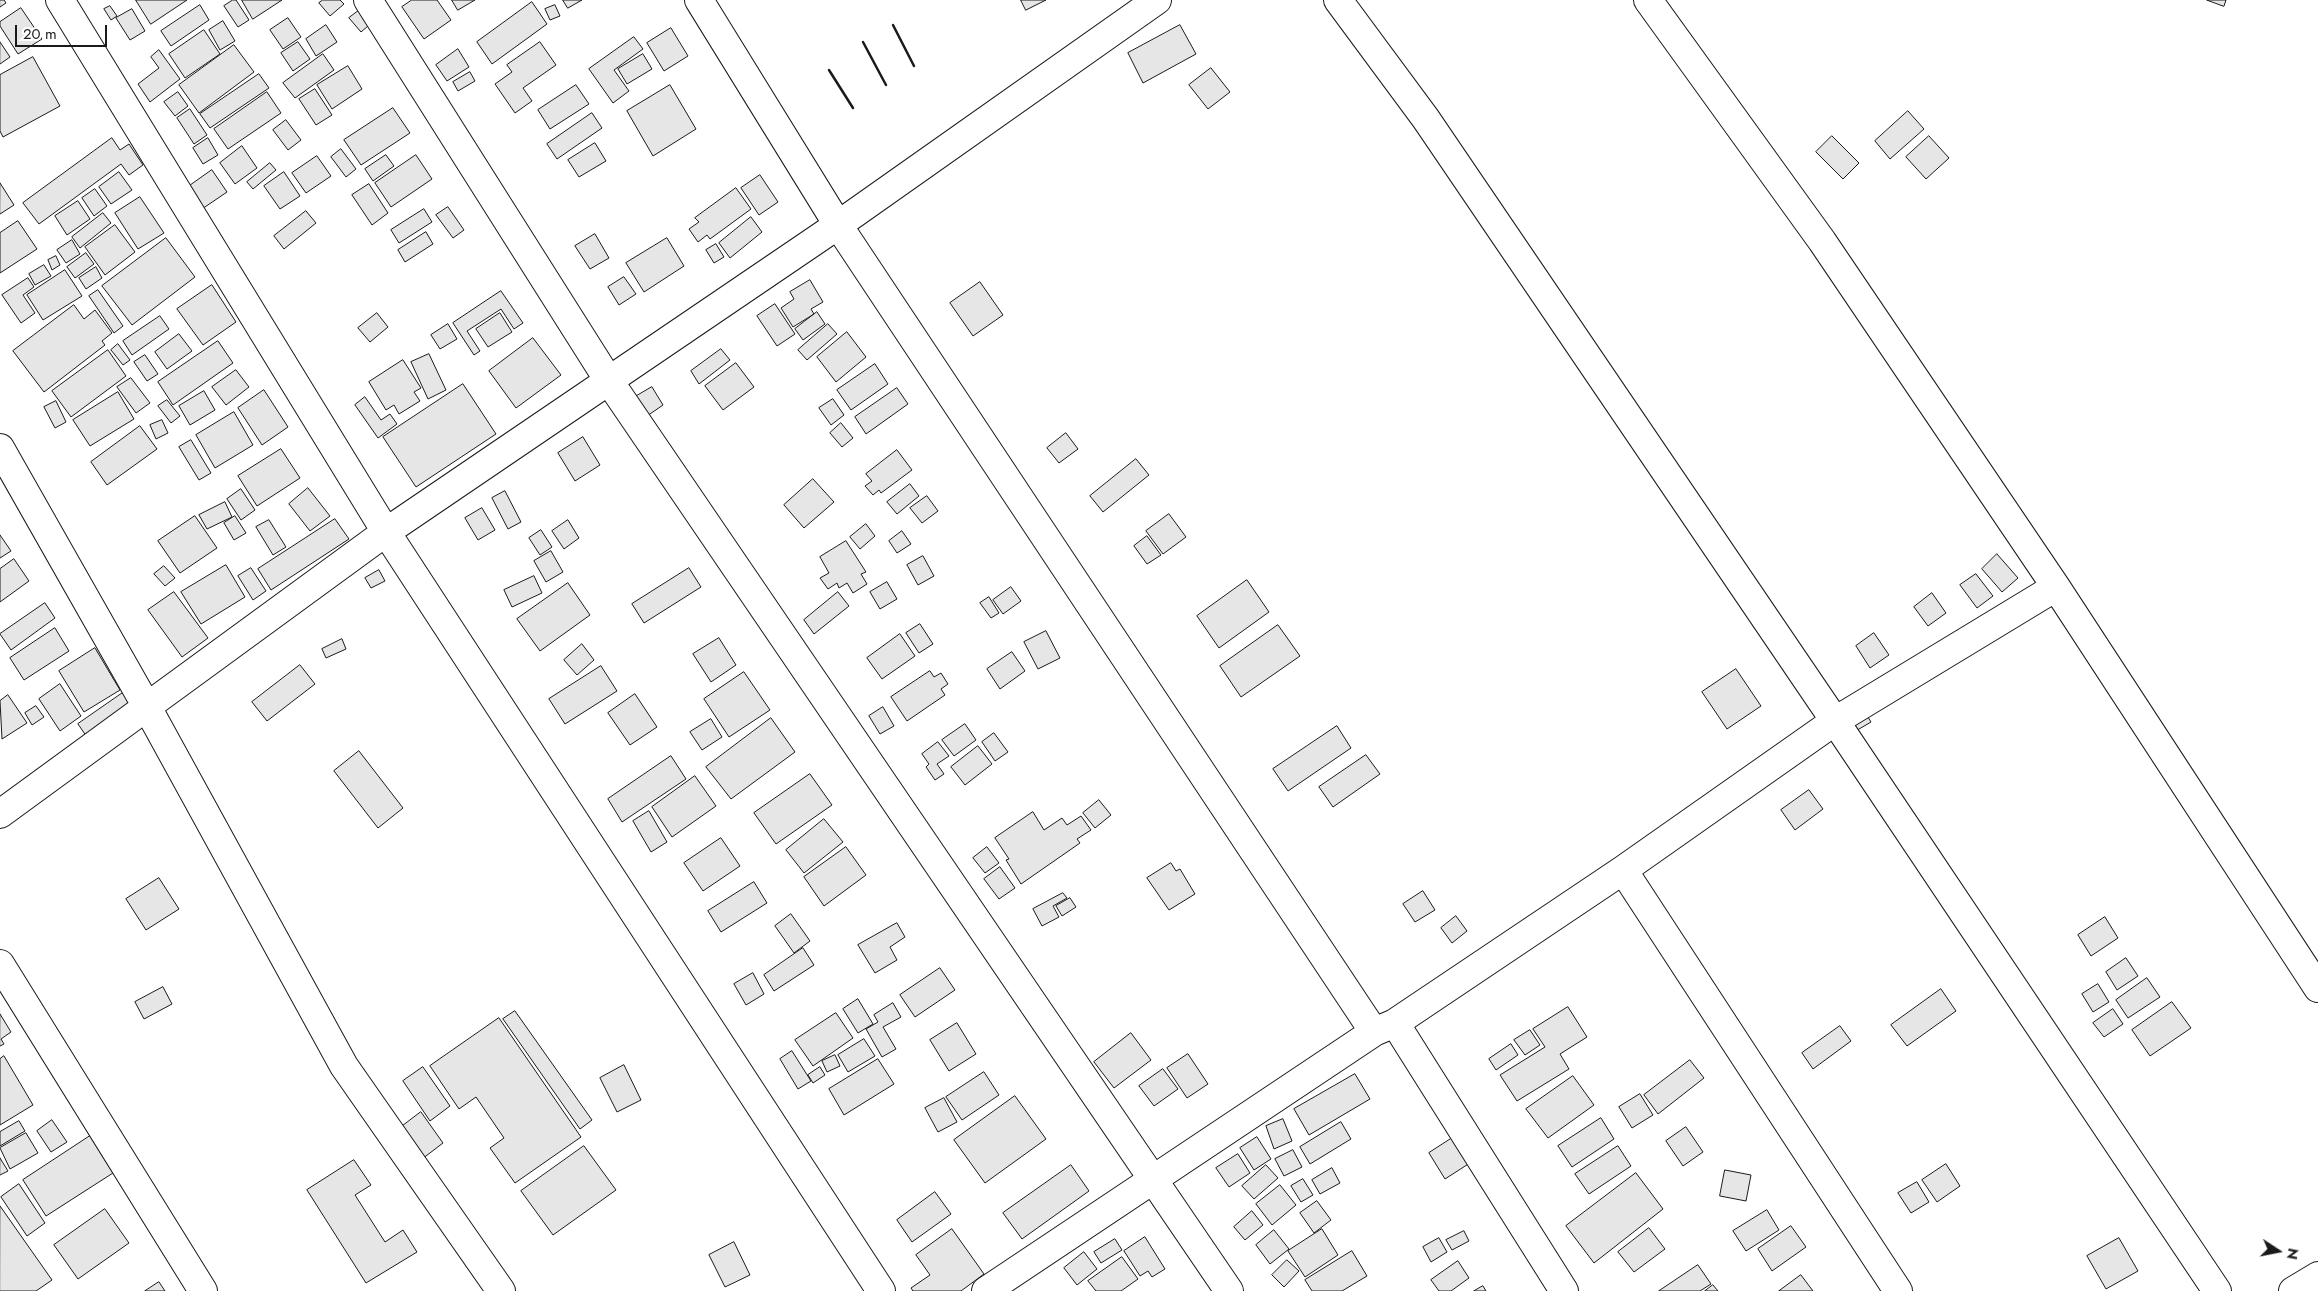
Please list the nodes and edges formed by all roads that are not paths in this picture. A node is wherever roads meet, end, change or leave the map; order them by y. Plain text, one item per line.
1 (60, 0) edge
2 (368, 0) edge
3 (699, 0) edge
4 (1157, 0) edge
5 (1338, 0) edge
6 (1648, 0) edge
7 (838, 225) junction
8 (609, 381) junction
9 (0, 448) edge
10 (386, 532) junction
11 (2056, 587) junction
12 (148, 707) junction
13 (1835, 721) junction
14 (0, 814) edge
15 (1623, 870) junction
16 (0, 964) edge
17 (2318, 988) edge
18 (1385, 1027) junction
19 (1154, 1178) junction
20 (2318, 1276) edge
21 (203, 1291) edge
22 (501, 1291) edge
23 (881, 1291) edge
24 (986, 1291) edge
25 (1229, 1291) edge
26 (1564, 1291) edge
27 (1898, 1291) edge
28 (2217, 1291) edge
29 (2293, 1291) edge

1 - 10 street
2 - 8 street
3 - 7 street
4 - 7 street
5 - 13 street
6 - 11 street
7 - 8 street
7 - 18 street
8 - 10 street
8 - 19 street
9 - 12 street
10 - 12 street
10 - 23 street
11 - 13 street
11 - 17 street
12 - 14 street
12 - 22 street
13 - 15 street
13 - 28 street
15 - 18 street
15 - 27 street
16 - 21 street
18 - 19 street
18 - 26 street
19 - 24 street
19 - 25 street
20 - 29 street

